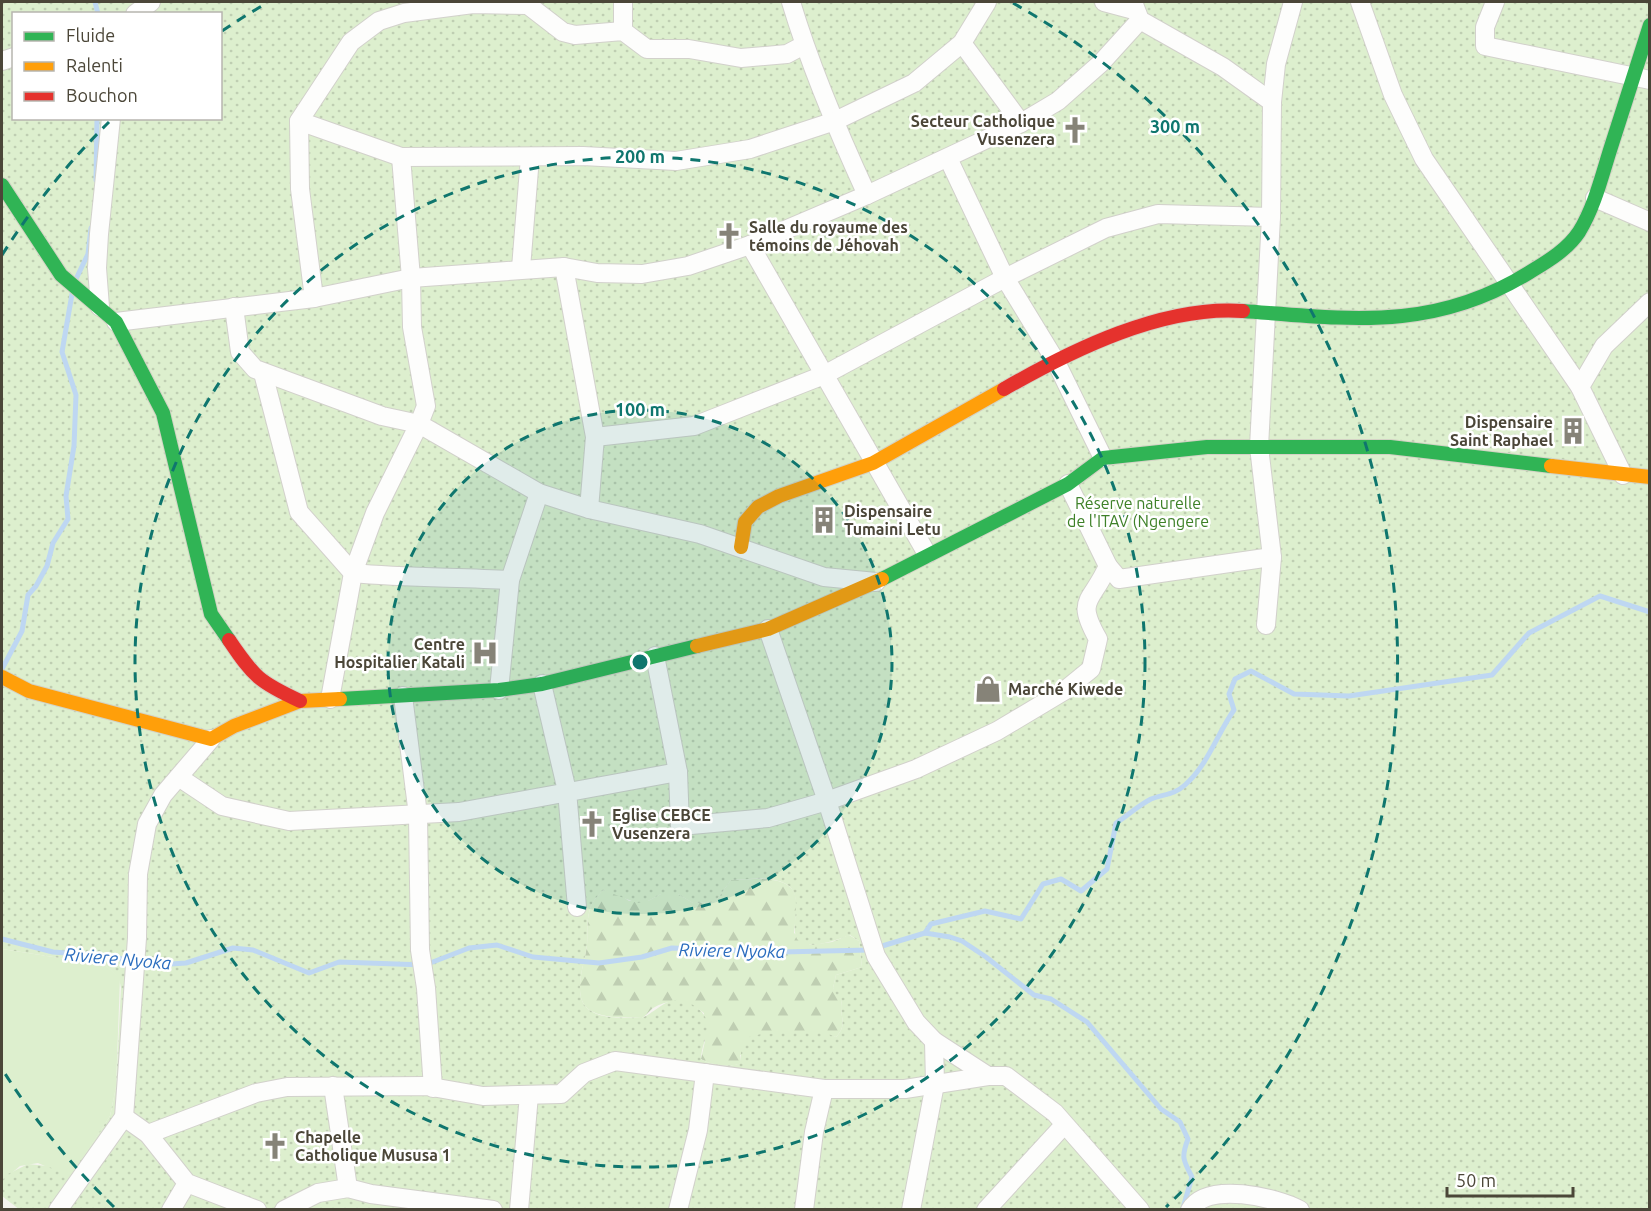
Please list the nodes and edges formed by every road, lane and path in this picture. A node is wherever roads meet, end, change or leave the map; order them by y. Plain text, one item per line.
1 (623, 2) edge
2 (791, 2) edge
3 (987, 2) edge
4 (1104, 2) edge
5 (1293, 2) edge
6 (1360, 2) edge
7 (1496, 2) edge
8 (528, 3) edge
9 (426, 7) edge
10 (1136, 10) edge
11 (1650, 25) edge
12 (623, 31) junction
13 (962, 43) junction
14 (804, 45) junction
15 (1642, 79) edge
16 (1272, 102) junction
17 (111, 120) edge
18 (299, 121) junction
19 (833, 122) junction
20 (1021, 123) junction
21 (401, 157) junction
22 (530, 157) junction
23 (948, 158) junction
24 (2, 185) edge
25 (867, 195) junction
26 (1595, 198) junction
27 (1271, 217) junction
28 (1650, 222) edge
29 (750, 245) junction
30 (564, 267) junction
31 (521, 268) junction
32 (411, 278) junction
33 (1005, 278) junction
34 (1510, 285) junction
35 (314, 298) junction
36 (1650, 303) edge
37 (100, 307) junction
38 (234, 307) junction
39 (1264, 314) junction
40 (116, 322) junction
41 (1055, 360) junction
42 (263, 373) junction
43 (824, 375) junction
44 (1580, 387) junction
45 (419, 424) junction
46 (595, 437) junction
47 (1259, 447) junction
48 (1103, 458) junction
49 (873, 463) junction
50 (1623, 475) junction
51 (1650, 477) edge
52 (1068, 484) junction
53 (539, 493) junction
54 (589, 509) junction
55 (741, 547) junction
56 (927, 554) junction
57 (1272, 557) junction
58 (1108, 566) junction
59 (353, 573) junction
60 (510, 580) junction
61 (877, 582) junction
62 (1266, 625) dead end
63 (768, 629) junction
64 (655, 656) junction
65 (5, 680) edge
66 (542, 684) junction
67 (499, 690) junction
68 (403, 696) junction
69 (330, 699) junction
70 (300, 701) junction
71 (211, 739) junction
72 (678, 772) junction
73 (180, 778) junction
74 (567, 791) junction
75 (827, 801) junction
76 (418, 815) junction
77 (577, 907) dead end
78 (934, 1041) junction
79 (705, 1073) junction
80 (988, 1076) junction
81 (935, 1084) junction
82 (333, 1086) junction
83 (433, 1088) junction
84 (824, 1089) junction
85 (529, 1095) junction
86 (124, 1117) junction
87 (1064, 1125) junction
88 (148, 1134) junction
89 (187, 1183) junction
90 (348, 1188) junction
91 (58, 1209) edge
92 (171, 1209) edge
93 (257, 1209) edge
94 (284, 1209) edge
95 (492, 1209) edge
96 (519, 1209) edge
97 (678, 1209) edge
98 (804, 1209) edge
99 (911, 1209) edge
100 (986, 1209) edge
101 (1140, 1209) edge
102 (1190, 1209) edge
103 (1300, 1209) edge

1 - 12 street
2 - 14 street
3 - 13 street
4 - 10 street
5 - 16 street
6 - 34 street
7 - 15 street
8 - 9 street
8 - 12 street
9 - 18 street
10 - 16 street
10 - 20 street
11 - 15 street
12 - 14 street
13 - 19 street
13 - 20 street
14 - 19 street
15 - 26 street
16 - 27 street
17 - 37 street
18 - 21 street
18 - 35 street
19 - 22 street
19 - 25 street
20 - 23 street
21 - 22 street
21 - 32 street
22 - 31 street
23 - 25 street
23 - 33 street
24 - 37 street
25 - 29 street
26 - 28 street
26 - 34 street
27 - 33 street
27 - 39 street
29 - 30 street
29 - 43 street
30 - 31 street
30 - 46 street
31 - 32 street
32 - 35 street
32 - 45 street
33 - 41 street
33 - 43 street
34 - 39 street
34 - 44 street
35 - 38 street
36 - 44 street
37 - 40 street
38 - 40 street
38 - 42 street
39 - 41 street
39 - 47 street
40 - 70 street
41 - 48 street
41 - 49 street
42 - 45 street
42 - 59 street
43 - 46 street
43 - 49 street
44 - 50 street
45 - 53 street
45 - 59 street
46 - 54 street
47 - 48 street
47 - 50 street
47 - 57 street
48 - 52 street
49 - 55 street
49 - 56 street
50 - 51 street
52 - 56 street
52 - 58 street
53 - 54 street
53 - 60 street
54 - 55 street
55 - 61 street
56 - 61 street
57 - 58 street
57 - 62 street
58 - 75 street
59 - 60 street
59 - 69 street
60 - 67 street
61 - 63 street
63 - 64 street
63 - 75 street
64 - 66 street
64 - 72 street
65 - 71 street
66 - 67 street
66 - 74 street
67 - 68 street
68 - 69 street
68 - 76 street
69 - 70 street
70 - 71 street
71 - 73 street
72 - 74 street
72 - 75 street
73 - 76 street
73 - 86 street
74 - 76 street
74 - 77 street
75 - 78 street
76 - 83 street
78 - 80 street
78 - 81 street
79 - 84 street
79 - 85 street
79 - 97 street
80 - 81 street
80 - 87 street
81 - 84 street
81 - 99 street
82 - 83 street
82 - 88 street
82 - 90 street
83 - 85 street
84 - 98 street
85 - 96 street
86 - 88 street
86 - 91 street
87 - 100 street
87 - 101 street
88 - 89 street
89 - 92 street
89 - 93 street
90 - 94 street
90 - 95 street
102 - 103 street

